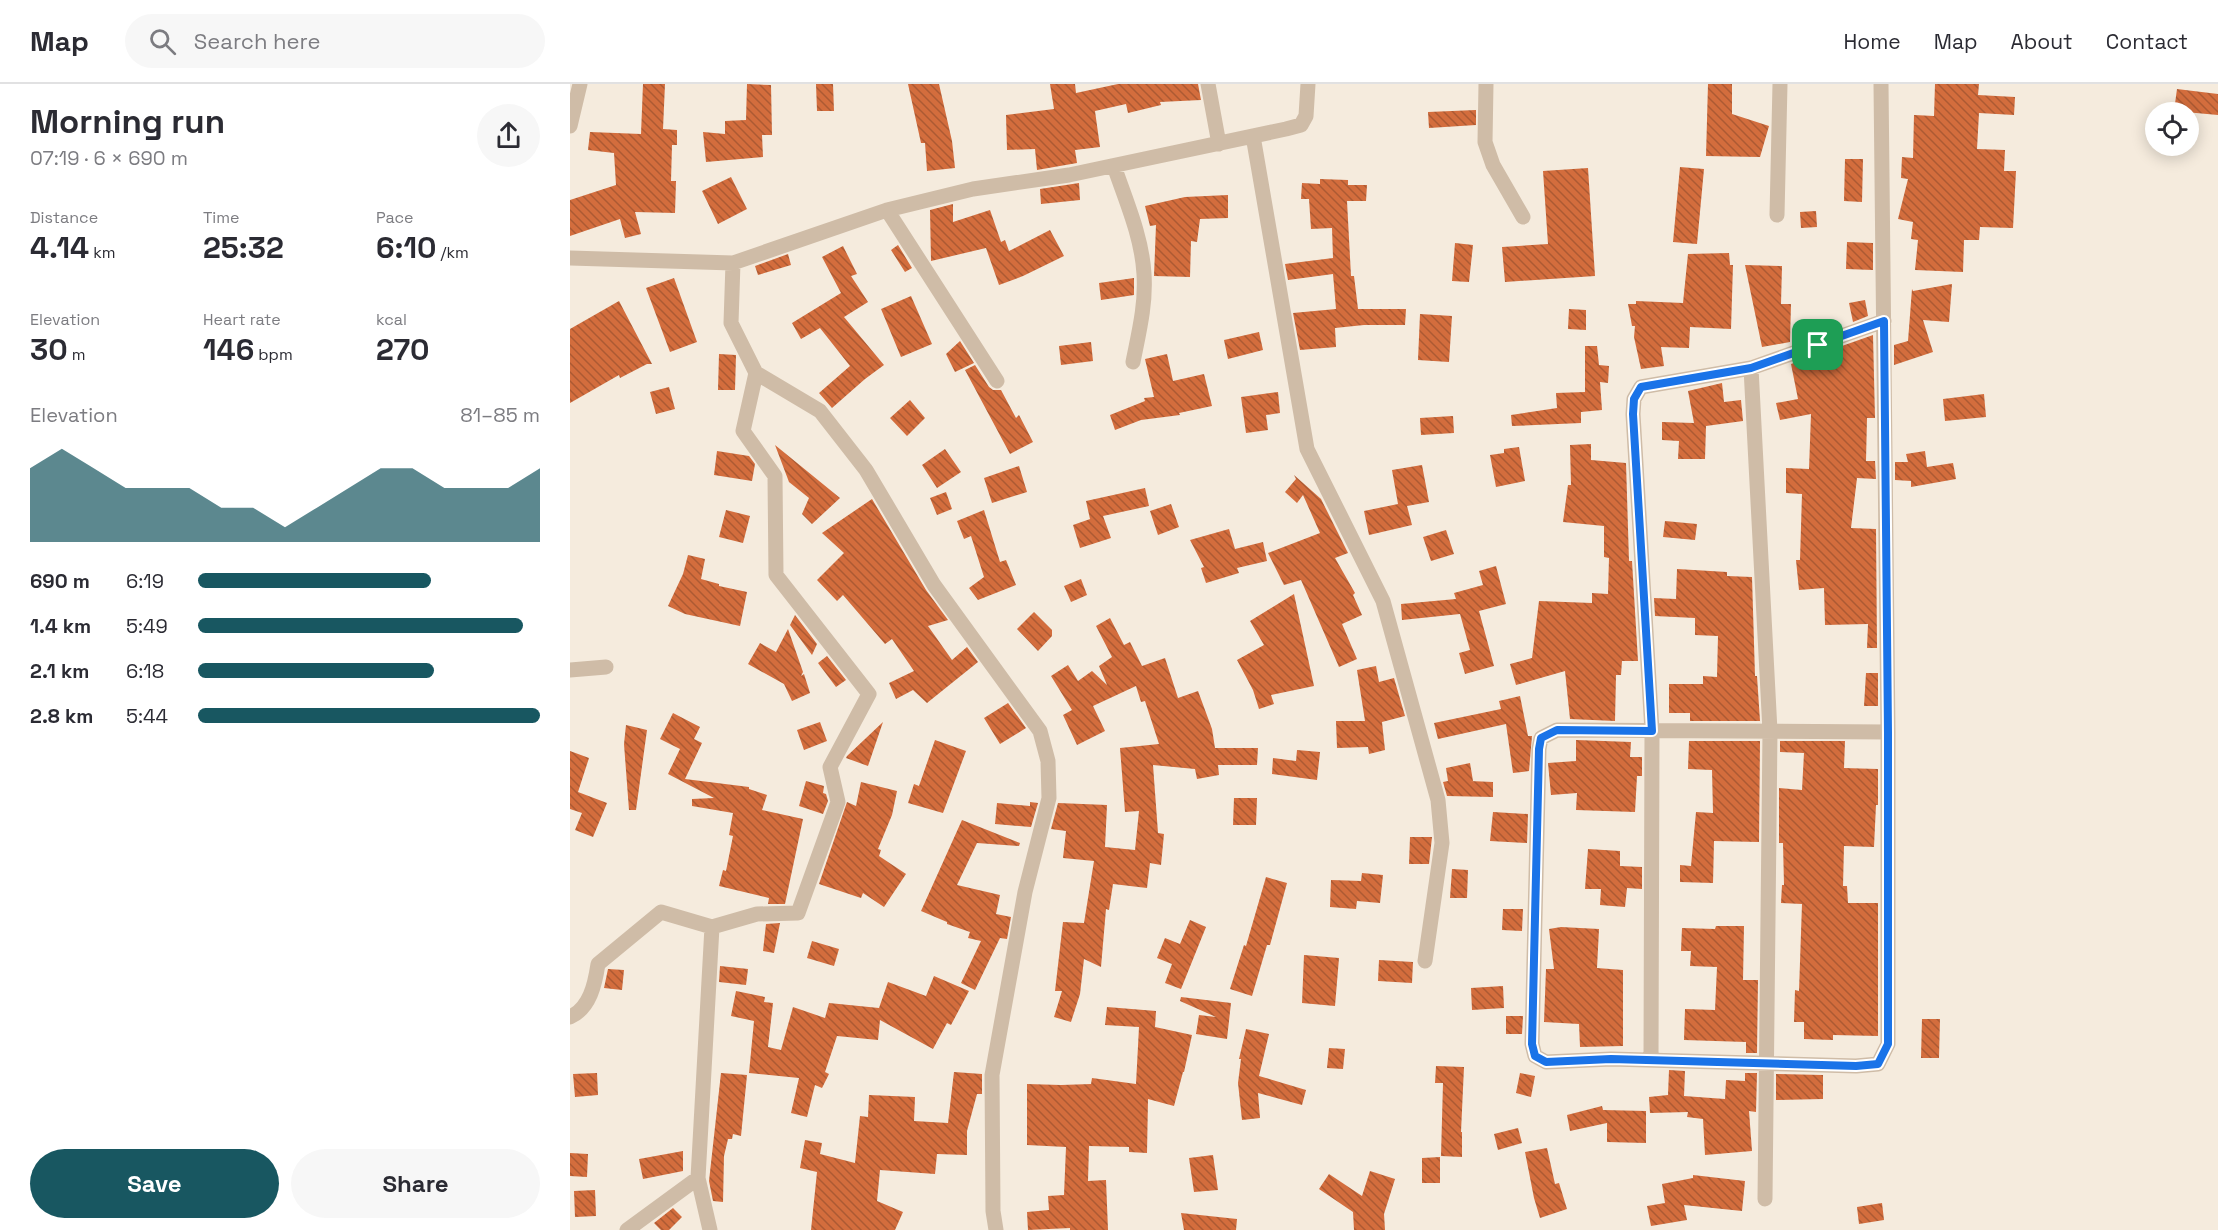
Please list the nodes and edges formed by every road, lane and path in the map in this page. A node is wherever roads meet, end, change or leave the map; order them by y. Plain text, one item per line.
1 (580, 84) edge
2 (1208, 84) edge
3 (1308, 84) edge
4 (1486, 84) edge
5 (1780, 84) edge
6 (1881, 84) edge
7 (570, 126) edge
8 (1253, 136) junction
9 (1219, 144) junction
10 (1114, 166) junction
11 (887, 210) junction
12 (1777, 215) dead end
13 (1523, 217) dead end
14 (570, 258) edge
15 (733, 263) junction
16 (1884, 321) junction
17 (1133, 362) dead end
18 (1751, 368) junction
19 (756, 373) junction
20 (997, 381) dead end
21 (606, 667) dead end
22 (570, 670) edge
23 (1652, 731) junction
24 (1770, 731) junction
25 (1888, 732) junction
26 (712, 927) junction
27 (1425, 962) dead end
28 (570, 1017) edge
29 (1651, 1060) junction
30 (1767, 1064) junction
31 (698, 1178) junction
32 (1765, 1199) dead end
33 (627, 1230) edge
34 (710, 1230) edge
35 (996, 1230) edge

1 - 7 street
2 - 9 street
3 - 8 street
4 - 13 street
5 - 12 street
6 - 16 street
8 - 9 street
8 - 27 street
9 - 10 street
10 - 11 street
10 - 17 street
11 - 15 street
11 - 20 street
14 - 15 street
15 - 19 street
16 - 18 street
16 - 25 street
18 - 23 street
18 - 24 street
19 - 26 street
19 - 35 street
21 - 22 street
23 - 24 street
23 - 29 street
23 - 29 street
24 - 25 street
24 - 30 street
25 - 30 street
26 - 28 street
26 - 31 street
29 - 30 street
30 - 32 street
31 - 33 street
31 - 34 street

